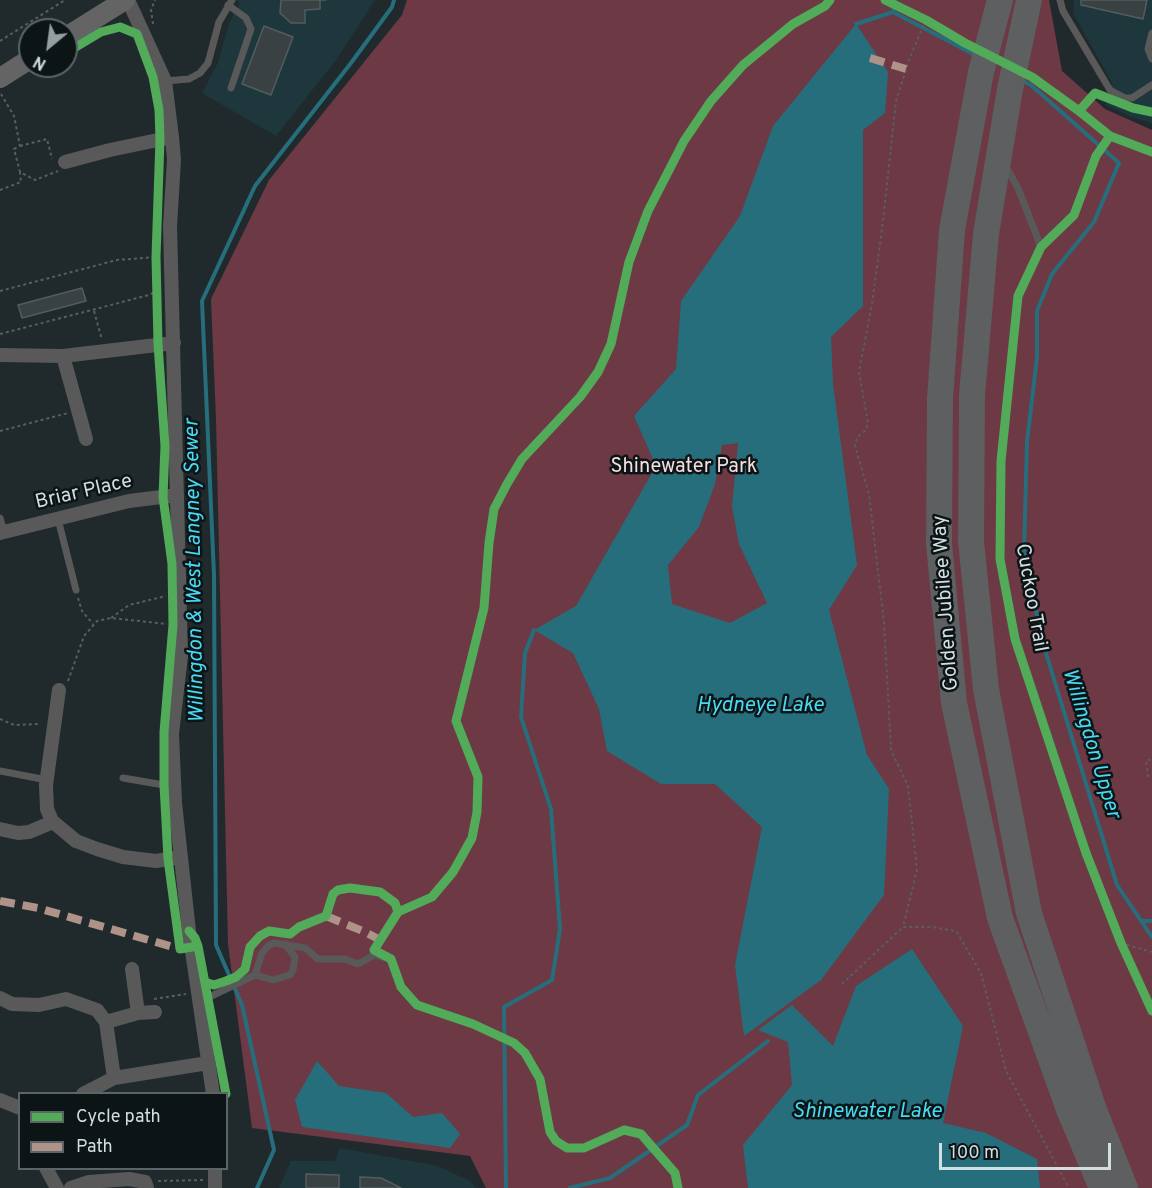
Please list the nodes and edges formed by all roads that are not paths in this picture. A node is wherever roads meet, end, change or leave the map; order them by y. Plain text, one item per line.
1 (127, 0) edge
2 (1000, 0) edge
3 (1029, 0) edge
4 (1060, 0) edge
5 (230, 3) edge
6 (78, 30) edge
7 (1152, 33) edge
8 (1152, 59) edge
9 (18, 67) edge
10 (0, 78) edge
11 (165, 81) junction
12 (1152, 85) edge
13 (231, 88) dead end
14 (172, 137) junction
15 (999, 156) junction
16 (65, 162) road end
17 (1041, 247) dead end
18 (174, 343) junction
19 (1, 351) edge
20 (63, 356) junction
21 (86, 439) dead end
22 (177, 495) junction
23 (0, 518) edge
24 (58, 519) junction
25 (2, 533) edge
26 (76, 590) road end
27 (59, 690) road end
28 (0, 771) edge
29 (123, 778) dead end
30 (47, 780) junction
31 (174, 784) junction
32 (53, 822) junction
33 (0, 829) edge
34 (181, 857) junction
35 (285, 944) junction
36 (391, 959) dead end
37 (132, 969) dead end
38 (255, 975) junction
39 (203, 996) junction
40 (0, 998) edge
41 (155, 1012) road end
42 (138, 1013) junction
43 (106, 1022) junction
44 (208, 1063) junction
45 (114, 1078) junction
46 (87, 1092) edge
47 (213, 1092) edge
48 (0, 1100) edge
49 (18, 1107) edge
50 (47, 1170) edge
51 (146, 1185) edge
52 (57, 1188) edge
53 (71, 1188) edge
54 (1102, 1188) edge
55 (1125, 1188) edge

1 - 6 main road
1 - 11 street
2 - 54 highway, Golden Jubilee Way
3 - 15 highway, Golden Jubilee Way
4 - 12 lane
5 - 11 lane
5 - 13 lane
7 - 8 lane
9 - 10 main road
11 - 14 street
14 - 16 street
14 - 18 street
15 - 17 lane
15 - 55 highway, Golden Jubilee Way
18 - 20 street
18 - 22 street
19 - 20 street
20 - 21 street
22 - 24 street, Briar Place
22 - 31 street
23 - 25 lane
24 - 25 street, Briar Place
24 - 26 lane
27 - 30 street
28 - 30 lane
29 - 31 lane
30 - 32 street
31 - 34 street
32 - 33 street
32 - 34 street
34 - 39 street
35 - 36 lane
35 - 38 lane
35 - 38 lane
37 - 42 street
38 - 39 lane
39 - 44 street
40 - 43 street
41 - 42 street
42 - 43 street
43 - 45 street
44 - 45 street
44 - 47 street
45 - 46 street
48 - 49 street
50 - 52 street
51 - 53 street

